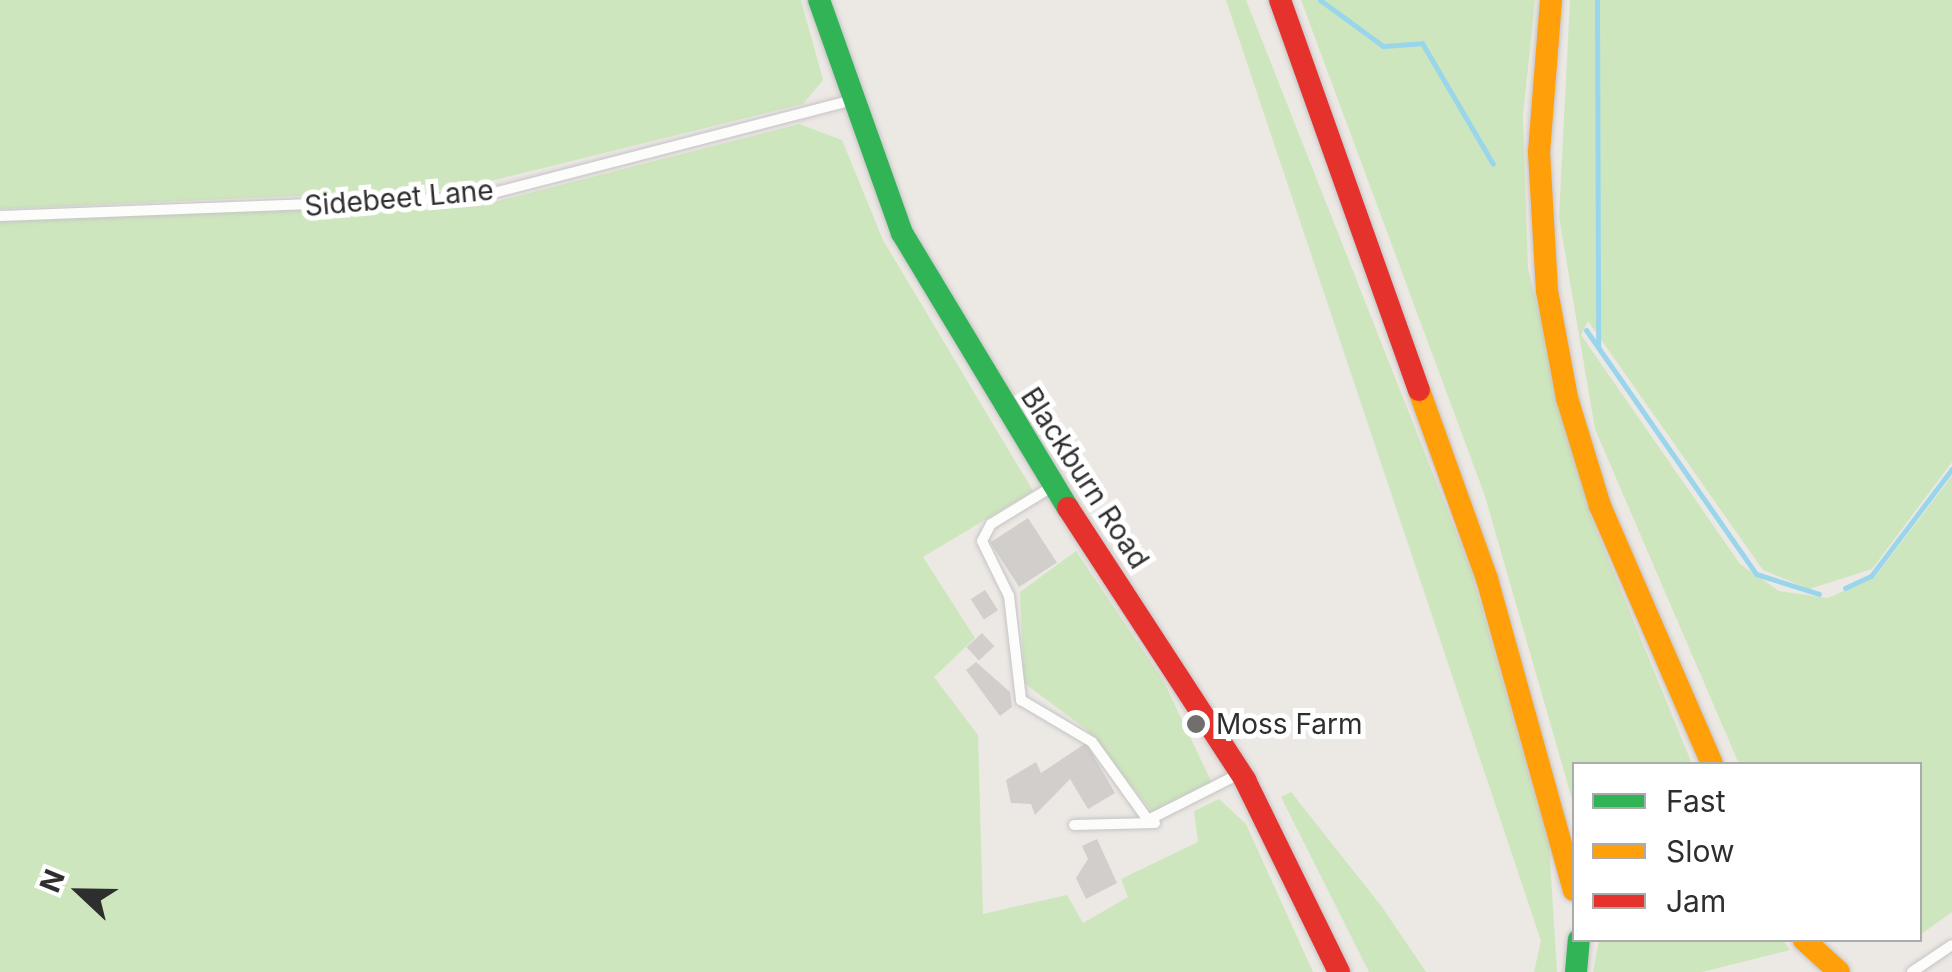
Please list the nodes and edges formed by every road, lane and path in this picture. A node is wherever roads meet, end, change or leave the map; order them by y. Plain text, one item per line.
1 (819, 0) edge
2 (1280, 0) edge
3 (1551, 0) edge
4 (848, 102) junction
5 (0, 216) edge
6 (1054, 485) junction
7 (1711, 762) edge
8 (1240, 772) junction
9 (1156, 823) junction
10 (1074, 825) dead end
11 (1572, 883) edge
12 (1579, 942) edge
13 (1952, 945) edge
14 (1812, 948) edge
15 (1339, 972) edge
16 (1576, 972) edge
17 (1840, 972) edge
18 (1912, 972) edge

1 - 4 main road, Blackburn Road
2 - 11 main road
3 - 7 main road
4 - 5 lane, Sidebeet Lane
4 - 6 main road, Blackburn Road
6 - 8 main road, Blackburn Road
6 - 9 lane
8 - 9 lane
8 - 15 main road, Blackburn Road
9 - 10 lane
12 - 16 main road
13 - 18 lane
14 - 17 main road

